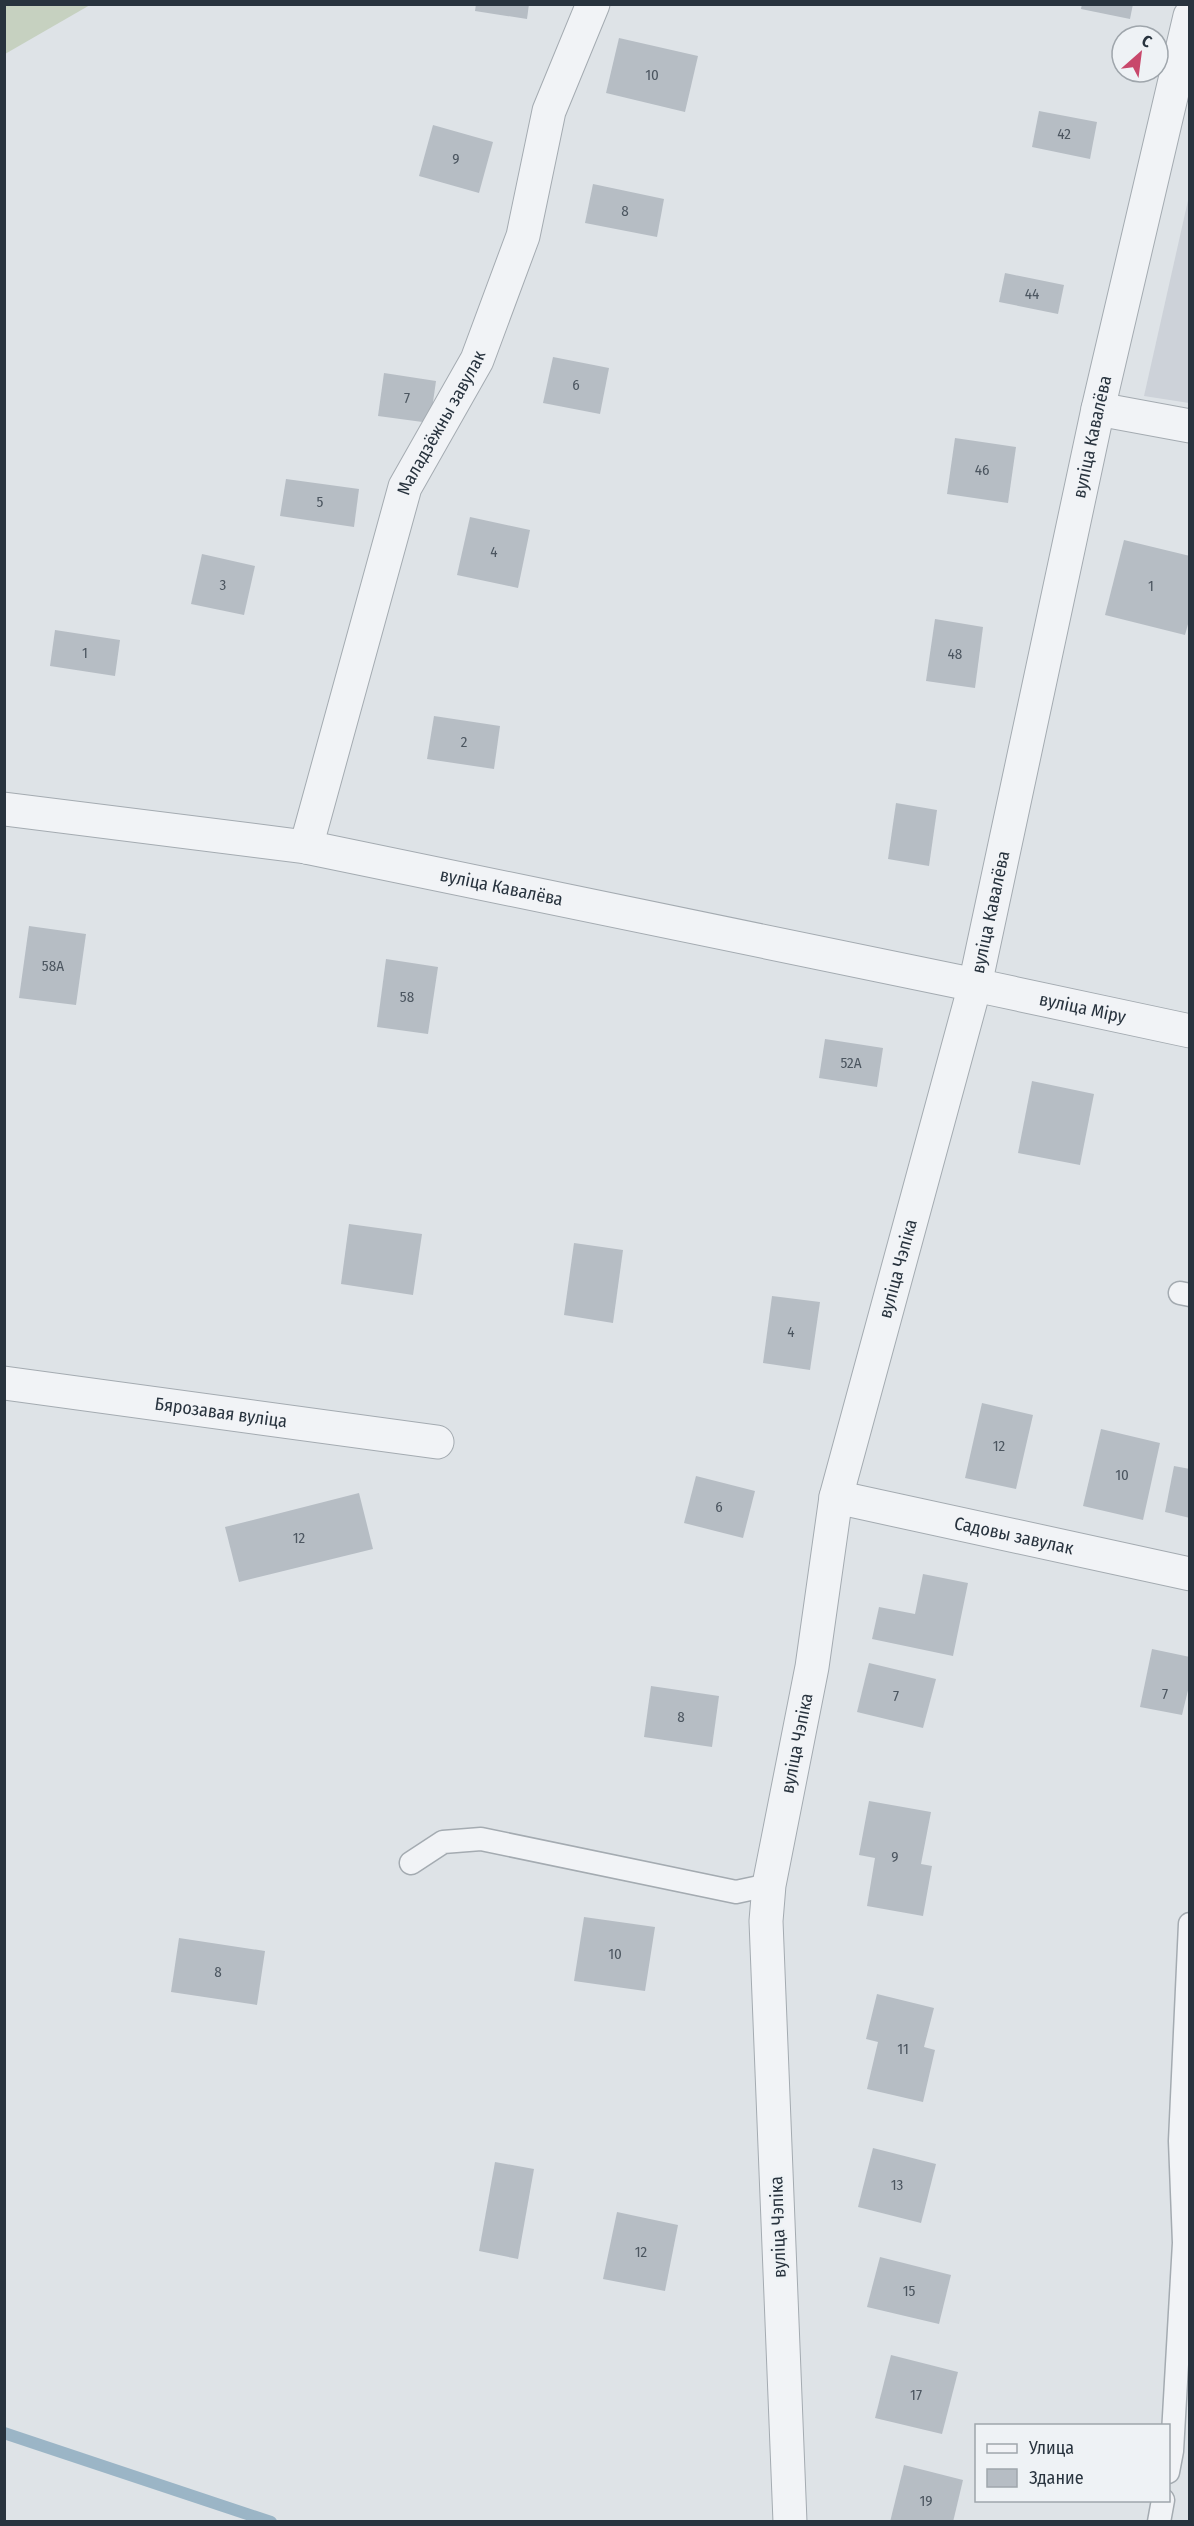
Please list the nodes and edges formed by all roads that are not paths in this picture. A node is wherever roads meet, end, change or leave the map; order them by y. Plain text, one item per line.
1 (593, 4) edge
2 (1190, 16) edge
3 (1098, 409) junction
4 (1190, 426) edge
5 (4, 809) edge
6 (306, 847) junction
7 (975, 985) junction
8 (1190, 1031) edge
9 (4, 1383) edge
10 (437, 1442) dead end
11 (836, 1497) junction
12 (1190, 1574) edge
13 (411, 1863) dead end
14 (769, 1885) junction
15 (1190, 1924) edge
16 (1170, 2464) edge
17 (1163, 2502) edge
18 (790, 2522) edge
19 (1159, 2522) edge

1 - 6 street, Маладзёжны завулак
2 - 3 street, вуліца Кавалёва
3 - 4 street
3 - 7 street, вуліца Кавалёва
5 - 6 street, вуліца Кавалёва
6 - 7 street, вуліца Кавалёва
7 - 8 street, вуліца Міру
7 - 11 street, вуліца Чэпіка
9 - 10 street, Бярозавая вуліца
11 - 12 street, Садовы завулак
11 - 14 street, вуліца Чэпіка
13 - 14 lane
14 - 18 street, вуліца Чэпіка
15 - 16 lane
17 - 19 lane

